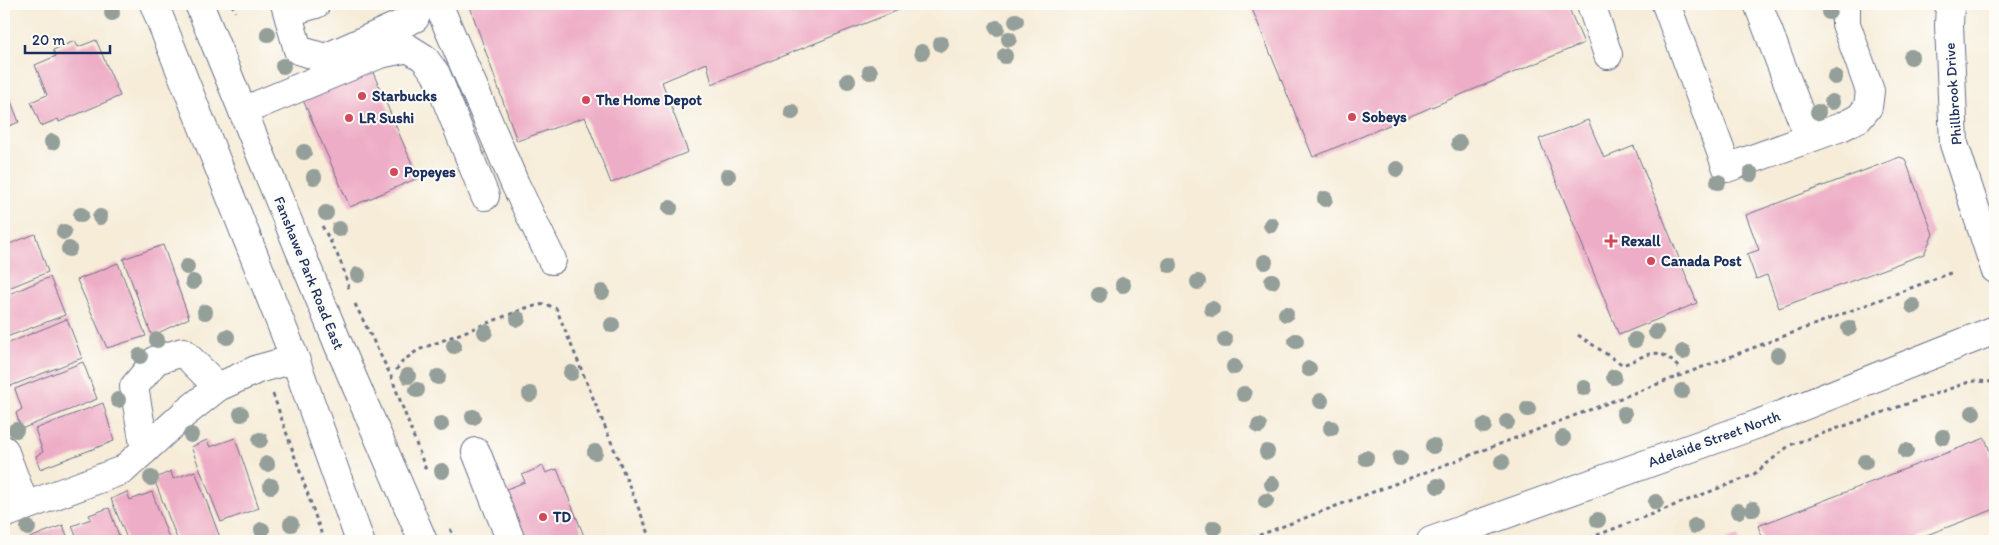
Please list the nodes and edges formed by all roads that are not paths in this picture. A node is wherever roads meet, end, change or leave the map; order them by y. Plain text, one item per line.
1 (154, 4) edge
2 (199, 4) edge
3 (316, 4) edge
4 (419, 4) edge
5 (438, 4) edge
6 (1591, 4) edge
7 (1758, 4) edge
8 (1846, 4) edge
9 (1950, 4) edge
10 (1670, 5) edge
11 (287, 8) edge
12 (1608, 55) dead end
13 (243, 111) junction
14 (1809, 138) junction
15 (485, 196) dead end
16 (552, 260) dead end
17 (1995, 269) edge
18 (1995, 330) edge
19 (295, 359) junction
20 (218, 387) junction
21 (4, 450) edge
22 (145, 450) junction
23 (476, 452) dead end
24 (14, 510) edge
25 (360, 541) edge
26 (423, 541) edge
27 (511, 541) edge
28 (1431, 541) edge

1 - 19 main road
2 - 13 main road, Fanshawe Park Road East
3 - 11 main road
4 - 11 main road
5 - 16 main road
6 - 12 main road
7 - 14 main road
8 - 14 main road
9 - 17 main road, Phillbrook Drive
10 - 14 main road
13 - 15 main road
13 - 26 main road, Fanshawe Park Road East
18 - 28 main road, Adelaide Street North
19 - 20 main road
19 - 25 main road
20 - 22 main road
20 - 22 main road
21 - 24 main road
22 - 24 main road
23 - 27 main road

